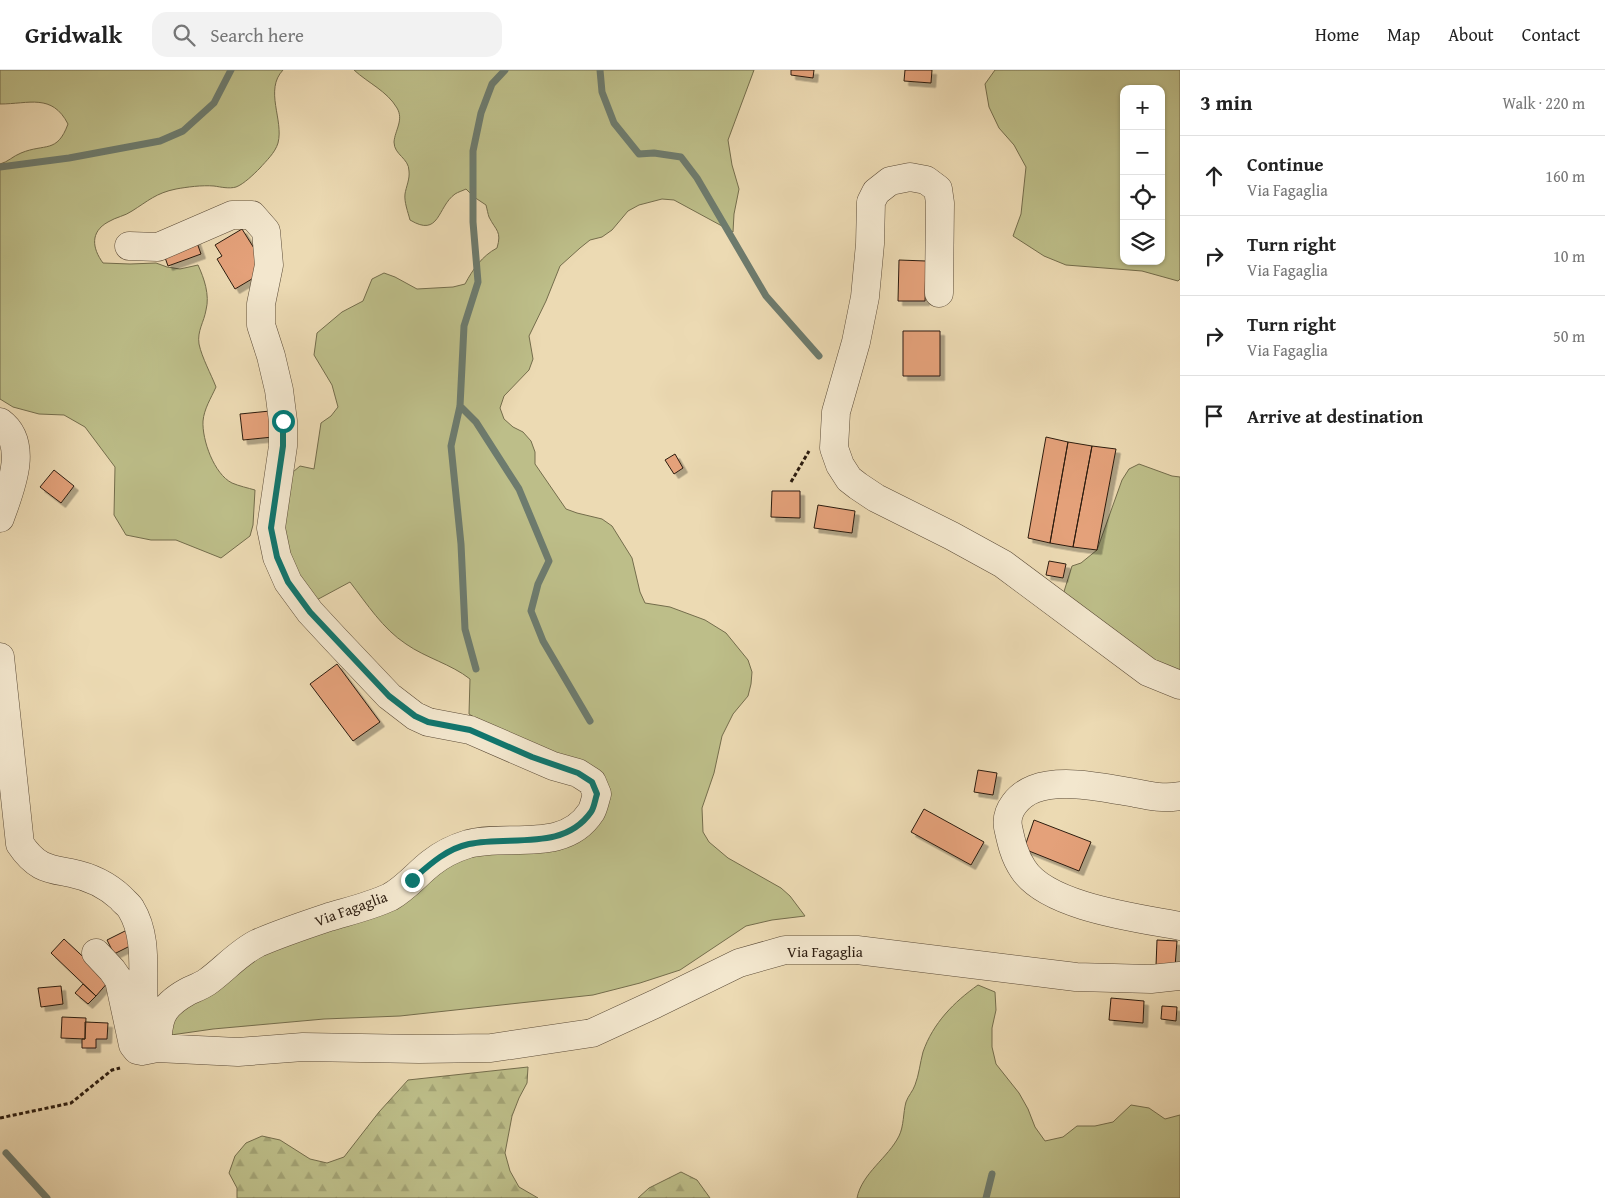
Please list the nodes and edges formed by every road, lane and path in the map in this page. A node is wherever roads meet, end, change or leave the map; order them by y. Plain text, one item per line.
1 (129, 246) dead end
2 (940, 293) dead end
3 (0, 422) edge
4 (0, 518) edge
5 (0, 657) edge
6 (1180, 685) edge
7 (1180, 796) edge
8 (1180, 926) edge
9 (96, 953) dead end
10 (1180, 976) edge
11 (149, 1049) junction
12 (0, 1118) edge

1 - 11 street, Via Fagaglia
2 - 6 street
3 - 4 street
5 - 11 street
7 - 8 street
9 - 11 street
10 - 11 street, Via Fagaglia
11 - 12 path

